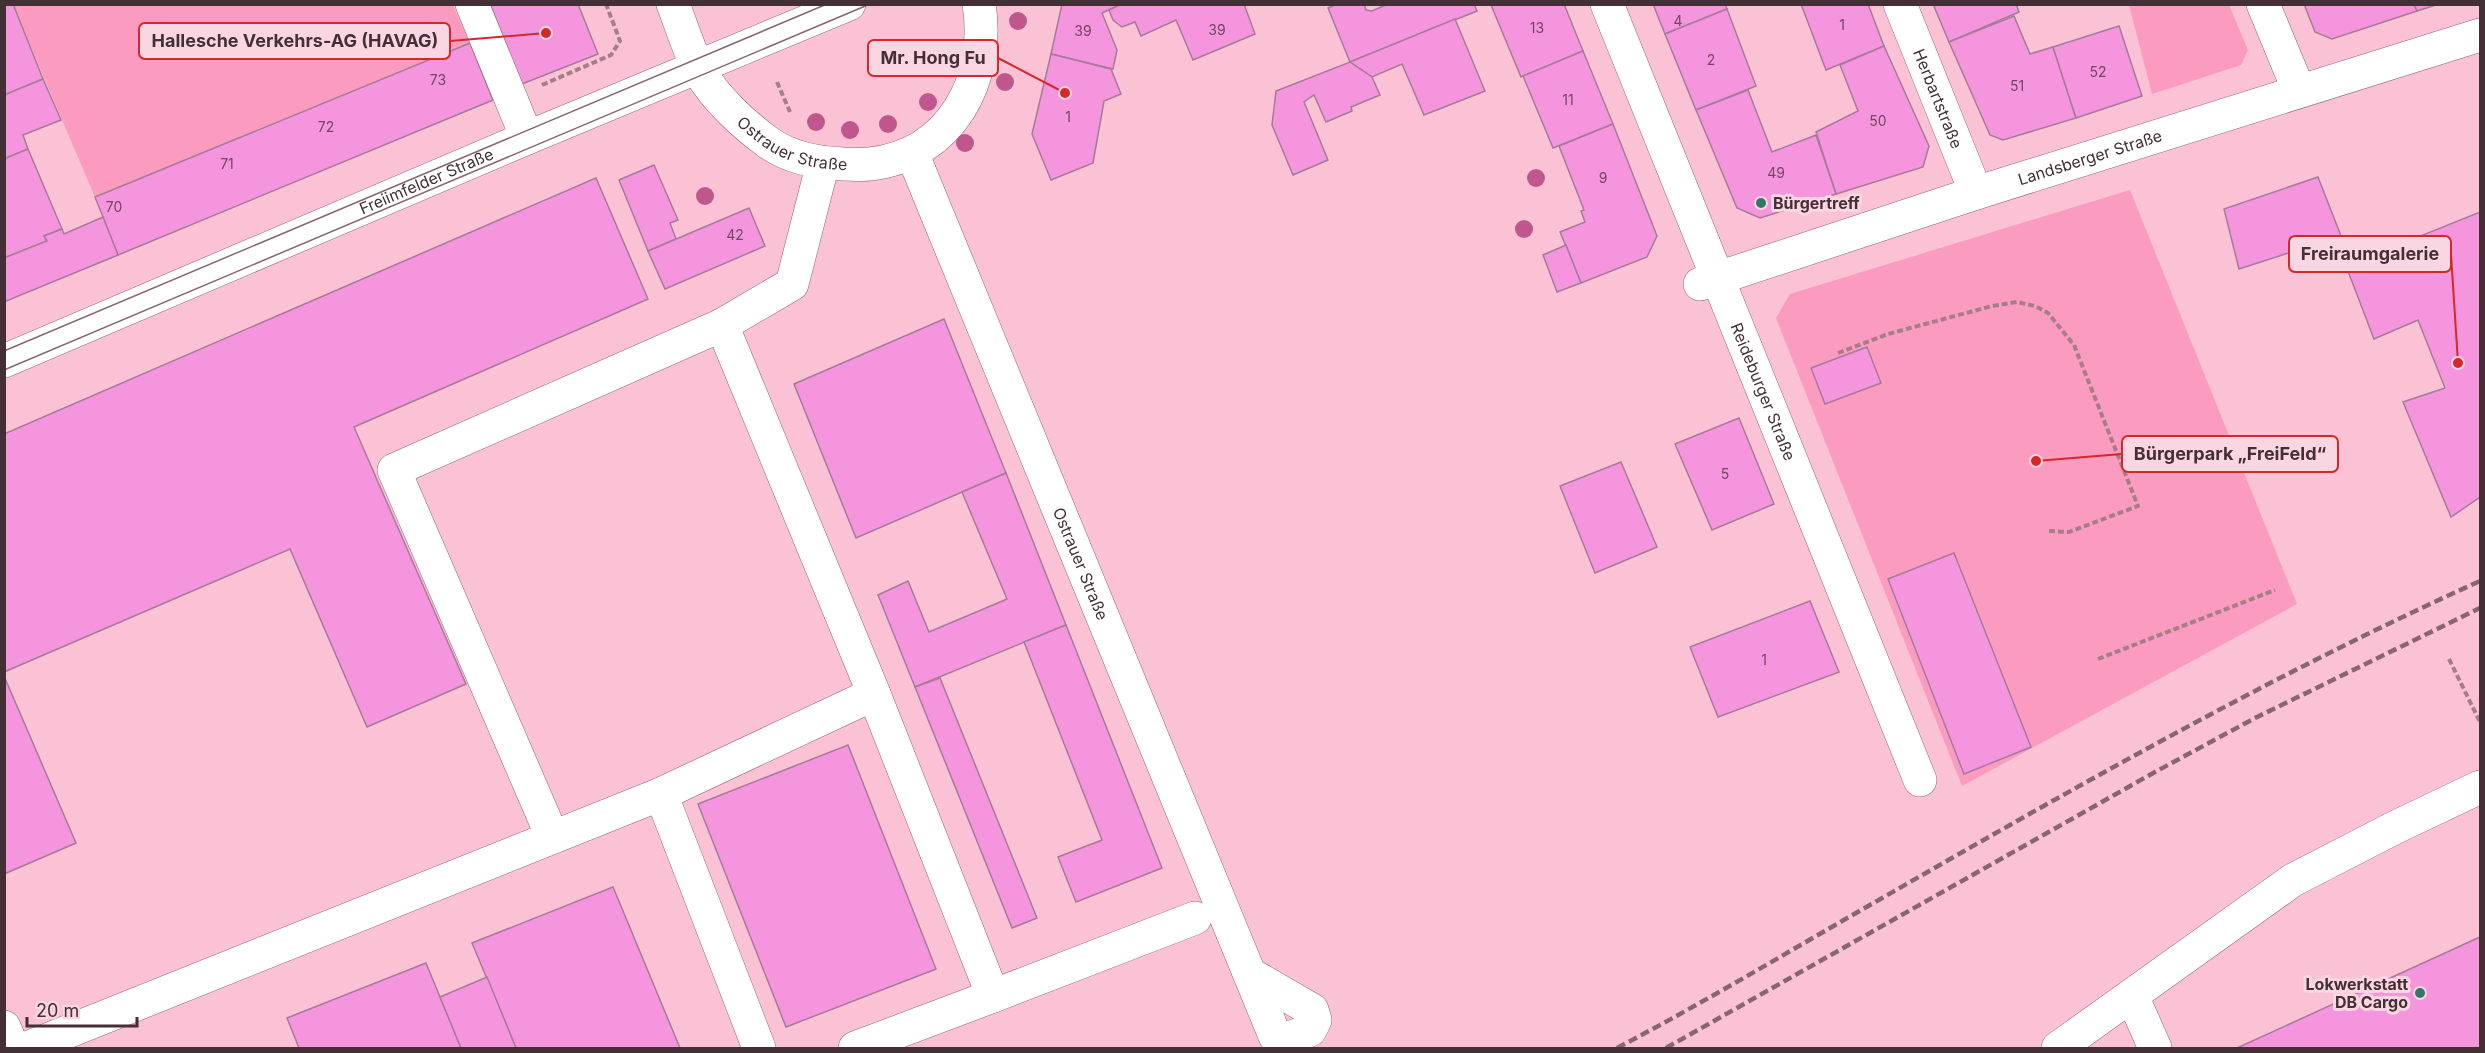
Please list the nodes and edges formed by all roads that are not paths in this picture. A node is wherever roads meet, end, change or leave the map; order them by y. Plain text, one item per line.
1 (472, 4) edge
2 (673, 4) edge
3 (979, 4) edge
4 (1607, 4) edge
5 (1900, 4) edge
6 (2264, 4) edge
7 (840, 6) edge
8 (2481, 35) edge
9 (698, 68) junction
10 (2300, 91) junction
11 (527, 138) junction
12 (912, 153) junction
13 (823, 163) junction
14 (1976, 193) junction
15 (1709, 281) junction
16 (722, 325) junction
17 (4, 361) edge
18 (874, 694) junction
19 (1920, 780) dead end
20 (2481, 787) edge
21 (662, 794) junction
22 (552, 836) junction
23 (1195, 918) dead end
24 (1250, 974) dead end
25 (993, 996) junction
26 (2132, 996) junction
27 (4, 1027) edge
28 (13, 1048) edge
29 (27, 1048) edge
30 (759, 1048) edge
31 (855, 1048) edge
32 (2058, 1048) edge
33 (2155, 1048) edge

1 - 11 street
2 - 9 street, Ostrauer Straße
3 - 12 street, Ostrauer Straße
4 - 15 street, Reideburger Straße
5 - 14 street, Herbartstraße
6 - 10 street
7 - 9 street, Freiimfelder Straße
8 - 10 street, Landsberger Straße
9 - 11 street, Freiimfelder Straße
9 - 13 street, Ostrauer Straße
10 - 14 street, Landsberger Straße
11 - 17 street, Freiimfelder Straße
12 - 13 street, Ostrauer Straße
12 - 24 street, Ostrauer Straße
13 - 16 street
14 - 15 street, Landsberger Straße
15 - 19 street, Reideburger Straße
16 - 18 street
16 - 22 street
18 - 21 street
18 - 25 street
20 - 26 street
21 - 22 street
21 - 30 street
22 - 29 street
23 - 25 street
25 - 31 street
26 - 32 street
26 - 33 street
27 - 28 street

